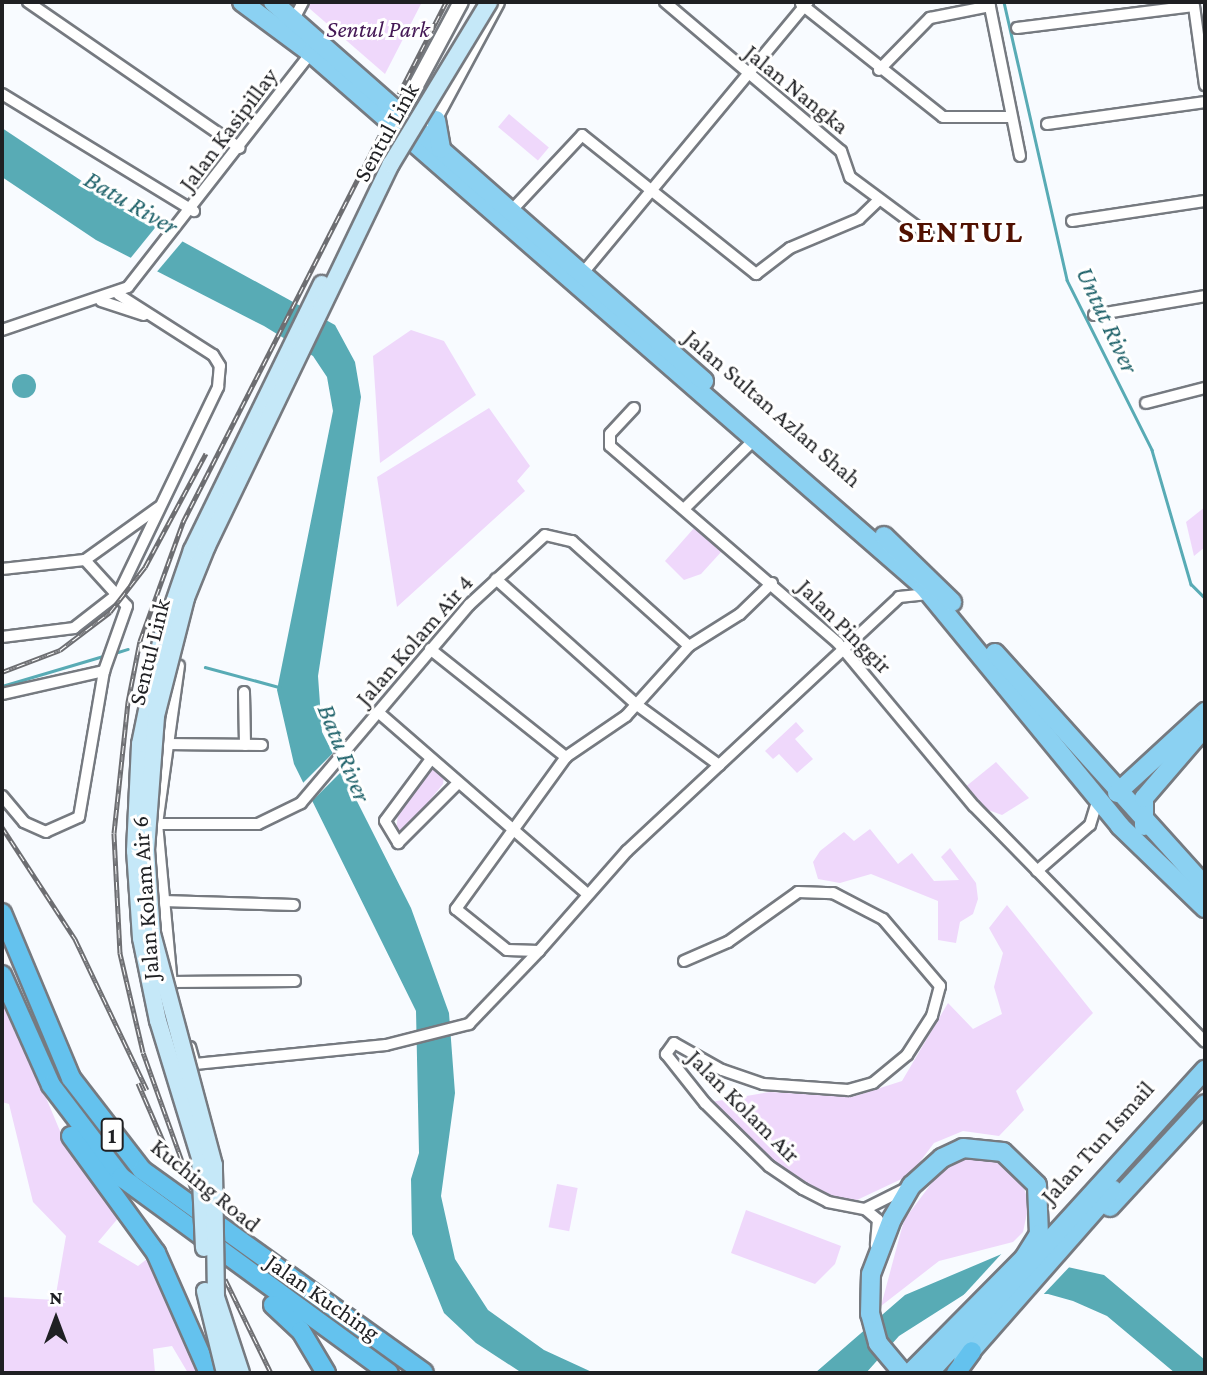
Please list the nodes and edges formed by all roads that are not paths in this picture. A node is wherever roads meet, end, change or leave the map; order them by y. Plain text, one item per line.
1 (28, 2) edge
2 (242, 2) edge
3 (274, 2) edge
4 (461, 2) edge
5 (477, 2) edge
6 (489, 2) edge
7 (497, 2) edge
8 (666, 2) edge
9 (804, 3) edge
10 (990, 4) edge
11 (299, 9) edge
12 (1017, 28) dead end
13 (445, 35) junction
14 (472, 51) junction
15 (311, 53) junction
16 (879, 70) junction
17 (746, 77) junction
18 (1205, 85) edge
19 (2, 94) edge
20 (1205, 102) edge
21 (402, 114) junction
22 (1011, 117) junction
23 (436, 120) junction
24 (1046, 124) dead end
25 (419, 140) junction
26 (240, 148) junction
27 (441, 149) junction
28 (1020, 156) dead end
29 (653, 190) junction
30 (879, 200) junction
31 (1205, 201) edge
32 (511, 211) junction
33 (190, 215) junction
34 (1073, 221) dead end
35 (928, 235) dead end
36 (582, 274) junction
37 (119, 295) junction
38 (1205, 296) edge
39 (101, 301) junction
40 (1094, 315) dead end
41 (147, 316) junction
42 (2, 330) edge
43 (1205, 388) edge
44 (1146, 403) dead end
45 (634, 408) dead end
46 (755, 439) junction
47 (161, 506) junction
48 (685, 507) junction
49 (85, 559) junction
50 (900, 565) junction
51 (2, 569) edge
52 (496, 579) junction
53 (772, 583) junction
54 (119, 593) junction
55 (899, 597) junction
56 (936, 599) junction
57 (2, 638) edge
58 (689, 646) junction
59 (430, 649) junction
60 (846, 652) junction
61 (179, 666) dead end
62 (104, 671) junction
63 (244, 692) dead end
64 (2, 694) edge
65 (636, 705) junction
66 (378, 712) junction
67 (1205, 712) edge
68 (1205, 727) edge
69 (165, 744) junction
70 (245, 745) junction
71 (262, 745) dead end
72 (566, 757) junction
73 (431, 759) junction
74 (719, 765) junction
75 (458, 783) junction
76 (1117, 793) junction
77 (1097, 794) junction
78 (2, 796) edge
79 (157, 824) junction
80 (1090, 825) junction
81 (1120, 826) junction
82 (1144, 826) junction
83 (510, 828) junction
84 (1140, 844) junction
85 (1037, 871) junction
86 (1205, 887) edge
87 (587, 894) junction
88 (163, 901) junction
89 (294, 905) dead end
90 (1205, 908) edge
91 (2, 913) edge
92 (539, 951) junction
93 (684, 961) dead end
94 (2, 975) edge
95 (295, 981) dead end
96 (172, 982) junction
97 (1205, 1042) edge
98 (1205, 1057) edge
99 (1205, 1070) edge
100 (1205, 1088) edge
101 (57, 1096) junction
102 (1205, 1104) edge
103 (1115, 1175) junction
104 (912, 1185) junction
105 (865, 1209) junction
106 (1060, 1221) junction
107 (1087, 1226) junction
108 (1023, 1249) junction
109 (1055, 1251) junction
110 (230, 1261) junction
111 (874, 1261) junction
112 (996, 1305) junction
113 (972, 1351) joint
114 (915, 1371) edge
115 (209, 1373) edge
116 (225, 1373) edge
117 (241, 1373) edge
118 (326, 1373) edge
119 (389, 1373) edge
120 (424, 1373) edge
121 (955, 1373) edge
122 (967, 1373) edge

1 - 26 street
2 - 15 main road, Jalan Sultan Azlan Shah
3 - 11 main road, Jalan Sultan Azlan Shah
4 - 13 street
5 - 116 main road, Sentul Link, bridge
6 - 117 main road, Sentul Link, bridge
7 - 14 street
8 - 17 street, Jalan Nangka
9 - 16 street
9 - 17 street
10 - 16 street
10 - 22 street
11 - 21 main road, Jalan Sultan Azlan Shah
12 - 18 street
13 - 14 street
13 - 21 street
14 - 23 street
15 - 21 main road, Jalan Sultan Azlan Shah
15 - 26 street, Jalan Kasipillay
16 - 22 street
17 - 29 street
17 - 30 street, Jalan Nangka
19 - 33 street
20 - 24 street
21 - 25 main road, Jalan Sultan Azlan Shah
22 - 28 street
23 - 25 street
23 - 27 main road
25 - 27 main road, Jalan Sultan Azlan Shah
25 - 46 main road, Jalan Sultan Azlan Shah
26 - 33 street, Jalan Kasipillay
27 - 32 main road, Jalan Sultan Azlan Shah
29 - 30 street
29 - 32 street
29 - 36 street
30 - 35 street, Jalan Nangka
31 - 34 street
32 - 36 main road, Jalan Sultan Azlan Shah
33 - 37 street, Jalan Kasipillay
36 - 76 main road, Jalan Sultan Azlan Shah
37 - 39 street, Jalan Kasipillay
37 - 41 street
38 - 40 street
39 - 41 street
39 - 42 street, Jalan Kasipillay
41 - 47 street
43 - 44 street
45 - 48 street, Jalan Pinggir
46 - 48 street
46 - 50 main road, Jalan Sultan Azlan Shah
47 - 49 street
47 - 54 street
48 - 53 street, Jalan Pinggir
49 - 51 street
49 - 54 street
50 - 55 street
50 - 56 main road, Jalan Sultan Azlan Shah
52 - 58 street, Jalan Kolam Air 4
52 - 59 street, Jalan Kolam Air 4
52 - 65 street
53 - 58 street
53 - 60 street, Jalan Pinggir
54 - 57 street
54 - 62 street
55 - 56 street
55 - 60 street
56 - 77 main road, Jalan Sultan Azlan Shah
58 - 65 street
59 - 66 street, Jalan Kolam Air 4
59 - 72 street
60 - 74 street
60 - 85 street, Jalan Pinggir
61 - 69 street, Jalan Kolam Air 6
62 - 64 street
62 - 78 street
63 - 70 street
65 - 72 street
65 - 74 street
66 - 73 street
66 - 79 street, Jalan Kolam Air 4
67 - 76 main road
68 - 82 main road
69 - 70 street
69 - 79 street, Jalan Kolam Air 6
70 - 71 street
72 - 83 street
73 - 75 street
73 - 75 street
74 - 87 street
75 - 83 street
76 - 82 main road, Jalan Sultan Azlan Shah
76 - 84 main road
77 - 80 street
77 - 81 main road, Jalan Sultan Azlan Shah
79 - 88 street, Jalan Kolam Air 6
80 - 81 street
80 - 85 street
81 - 84 main road, Jalan Sultan Azlan Shah
82 - 86 main road, Jalan Sultan Azlan Shah
83 - 87 street
83 - 92 street
84 - 90 main road, Jalan Sultan Azlan Shah
85 - 97 street, Jalan Pinggir
87 - 92 street
88 - 89 street
88 - 96 street, Jalan Kolam Air 6
91 - 120 highway, Kuching Road / 1
92 - 96 street, Jalan Kolam Air 6
93 - 105 street, Jalan Kolam Air
94 - 101 highway, Kuching Road / 1
95 - 96 street
98 - 106 main road, Jalan Tun Ismail
99 - 103 main road
100 - 103 main road
101 - 110 highway, Kuching Road / 1
101 - 115 highway
102 - 107 main road, Jalan Tun Ismail
103 - 106 main road
103 - 107 main road
103 - 109 main road
104 - 105 street
104 - 108 main road
104 - 111 main road
105 - 111 street
106 - 108 main road, Jalan Tun Ismail
107 - 109 main road
108 - 112 main road
108 - 114 main road
109 - 112 main road
109 - 112 main road
110 - 118 highway
110 - 119 highway, Jalan Kuching / 1
111 - 114 main road
112 - 113 main road
112 - 114 main road
112 - 122 street
113 - 121 highway

